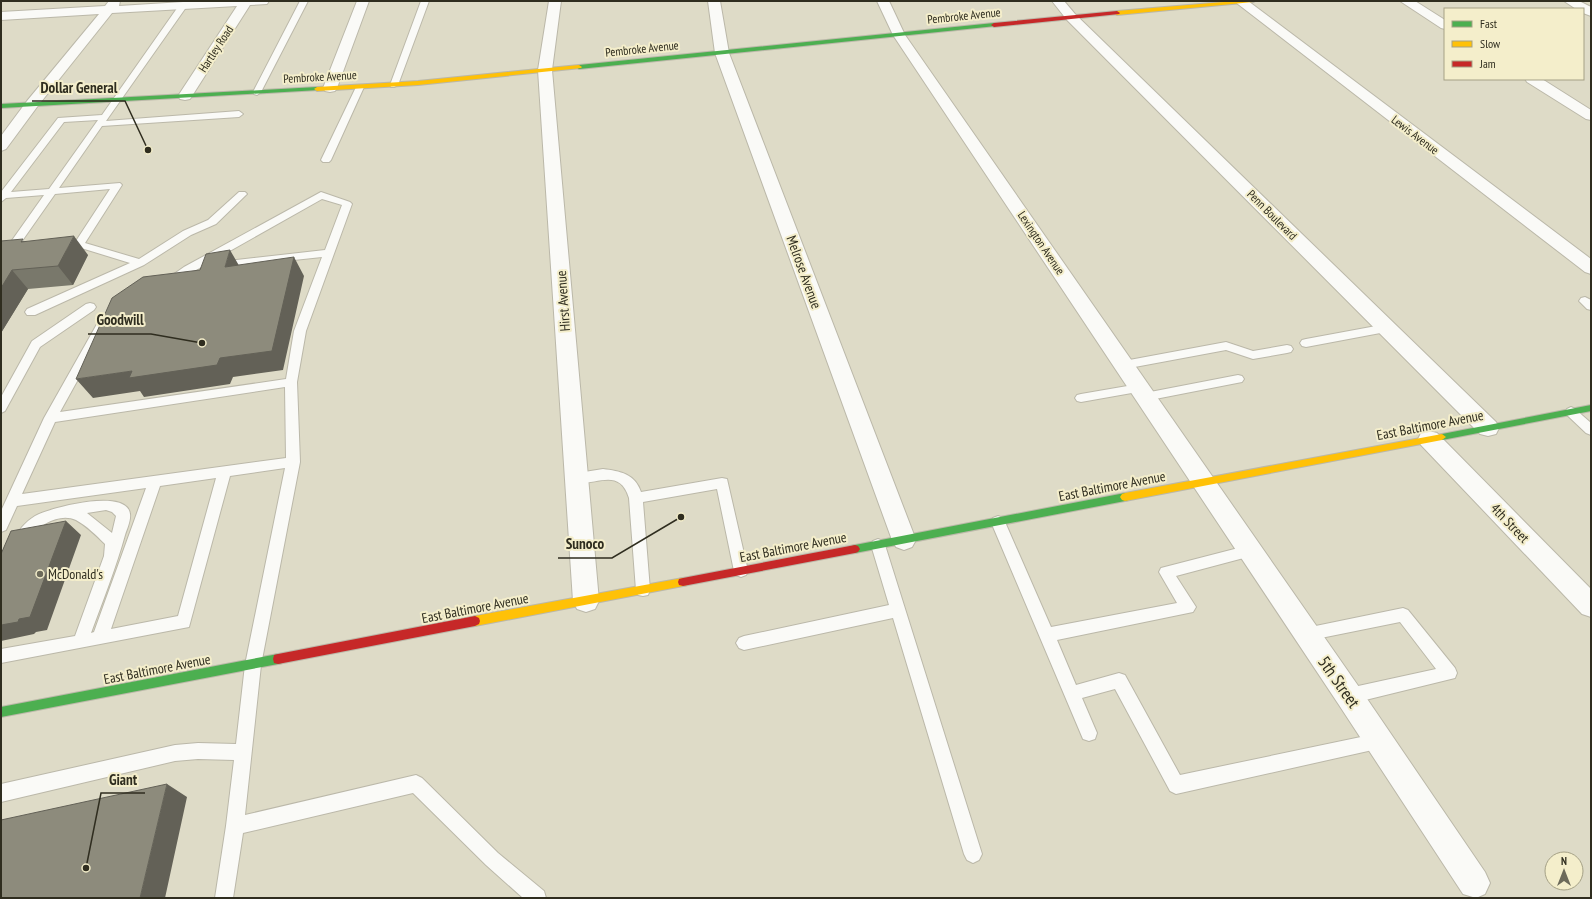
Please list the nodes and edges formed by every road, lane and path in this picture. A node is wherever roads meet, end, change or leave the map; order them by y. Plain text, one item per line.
1 (264, 1) edge
2 (304, 1) edge
3 (363, 1) edge
4 (425, 1) edge
5 (555, 1) edge
6 (714, 1) edge
7 (883, 1) edge
8 (1058, 1) edge
9 (1244, 1) edge
10 (1406, 1) edge
11 (1570, 1) edge
12 (246, 2) junction
13 (112, 5) edge
14 (183, 6) junction
15 (1583, 8) edge
16 (1, 16) edge
17 (1071, 18) junction
18 (1444, 24) edge
19 (898, 35) junction
20 (722, 53) junction
21 (545, 70) junction
22 (1534, 80) edge
23 (394, 85) junction
24 (360, 87) junction
25 (330, 88) junction
26 (257, 92) junction
27 (185, 96) junction
28 (116, 100) junction
29 (32, 104) junction
30 (1, 106) edge
31 (239, 114) dead end
32 (1591, 116) edge
33 (102, 120) junction
34 (1, 146) edge
35 (326, 160) dead end
36 (52, 191) junction
37 (242, 194) dead end
38 (2, 197) edge
39 (79, 244) junction
40 (56, 246) edge
41 (26, 248) edge
42 (6, 250) edge
43 (329, 253) junction
44 (140, 263) junction
45 (1591, 268) edge
46 (188, 269) junction
47 (162, 286) edge
48 (90, 307) dead end
49 (31, 312) dead end
50 (110, 320) edge
51 (1387, 328) junction
52 (1306, 343) dead end
53 (1287, 349) dead end
54 (1124, 365) junction
55 (1238, 379) dead end
56 (290, 382) junction
57 (1142, 393) junction
58 (1081, 398) dead end
59 (1, 408) edge
60 (1591, 408) edge
61 (1571, 412) junction
62 (50, 418) junction
63 (1488, 428) junction
64 (1591, 430) edge
65 (1429, 439) junction
66 (293, 462) junction
67 (225, 471) junction
68 (577, 478) junction
69 (155, 481) junction
70 (1203, 482) junction
71 (636, 498) junction
72 (13, 501) junction
73 (66, 512) junction
74 (998, 522) junction
75 (1, 526) edge
76 (904, 540) junction
77 (878, 545) junction
78 (16, 551) edge
79 (1250, 551) junction
80 (111, 556) junction
81 (741, 571) junction
82 (643, 590) junction
83 (586, 601) junction
84 (1591, 606) edge
85 (898, 610) junction
86 (1306, 634) junction
87 (1047, 635) junction
88 (100, 638) junction
89 (80, 642) junction
90 (744, 644) dead end
91 (1, 656) edge
92 (253, 665) junction
93 (1072, 694) junction
94 (1349, 696) junction
95 (1, 712) edge
96 (1089, 733) dead end
97 (1380, 741) junction
98 (243, 752) junction
99 (1, 793) edge
100 (235, 826) junction
101 (973, 854) dead end
102 (1474, 883) dead end
103 (224, 898) edge
104 (536, 898) edge

1 - 12 street
2 - 26 lane
3 - 25 street
4 - 23 lane
5 - 21 street, Hirst Avenue
6 - 20 street, Melrose Avenue
7 - 19 street, Lexington Avenue
8 - 17 street, Penn Boulevard
9 - 17 street, Pembroke Avenue
9 - 45 street, Lewis Avenue
10 - 18 street
11 - 15 street
12 - 14 street
12 - 27 street, Hartley Road
13 - 14 street
13 - 16 street
13 - 29 street
14 - 28 lane
17 - 19 street, Pembroke Avenue
17 - 51 street, Penn Boulevard
19 - 20 street, Pembroke Avenue
19 - 54 street, Lexington Avenue
20 - 21 street, Pembroke Avenue
20 - 76 street, Melrose Avenue
21 - 23 street, Pembroke Avenue
21 - 68 street, Hirst Avenue
22 - 32 street
23 - 24 street, Pembroke Avenue
24 - 25 street, Pembroke Avenue
24 - 35 lane
25 - 26 street, Pembroke Avenue
26 - 27 street, Pembroke Avenue
27 - 28 street, Pembroke Avenue
28 - 29 street, Pembroke Avenue
28 - 33 lane
29 - 30 street, Pembroke Avenue
29 - 34 street
31 - 33 lane
33 - 36 lane
33 - 38 lane
36 - 38 lane
36 - 39 lane
36 - 42 lane
37 - 44 lane
39 - 40 lane
39 - 44 lane
41 - 42 lane
43 - 46 lane
43 - 46 lane
43 - 56 lane
44 - 49 lane
46 - 47 lane
48 - 59 lane
50 - 62 lane
51 - 52 lane
51 - 63 street, Penn Boulevard
53 - 54 lane
54 - 57 street, Lexington Avenue
55 - 57 lane
56 - 62 lane
56 - 66 lane
57 - 58 lane
57 - 70 street, Lexington Avenue
60 - 61 street, East Baltimore Avenue
61 - 63 street, East Baltimore Avenue
61 - 64 lane
62 - 72 lane
63 - 65 street, East Baltimore Avenue
65 - 70 street, East Baltimore Avenue
65 - 84 street, 4th Street
66 - 67 lane
66 - 92 lane
67 - 69 lane
67 - 88 lane
68 - 71 lane
68 - 83 street, Hirst Avenue
69 - 72 lane
69 - 88 lane
70 - 74 street, East Baltimore Avenue
70 - 79 street, 5th Street
71 - 81 lane
71 - 82 lane
72 - 75 lane
73 - 78 lane
73 - 80 lane
73 - 80 lane
74 - 76 street, East Baltimore Avenue
74 - 87 lane
76 - 77 street, East Baltimore Avenue
77 - 81 street, East Baltimore Avenue
77 - 85 lane
79 - 86 street, 5th Street
79 - 87 lane
80 - 89 lane
81 - 82 street, East Baltimore Avenue
82 - 83 street, East Baltimore Avenue
83 - 92 street, East Baltimore Avenue
85 - 90 lane
85 - 101 lane
86 - 94 street, 5th Street
86 - 94 lane
87 - 93 lane
88 - 89 lane
89 - 91 lane
92 - 95 street, East Baltimore Avenue
92 - 98 lane
93 - 96 lane
93 - 97 lane
94 - 97 street, 5th Street
97 - 102 street, 5th Street
98 - 99 lane
98 - 100 lane
100 - 103 lane
100 - 104 lane

